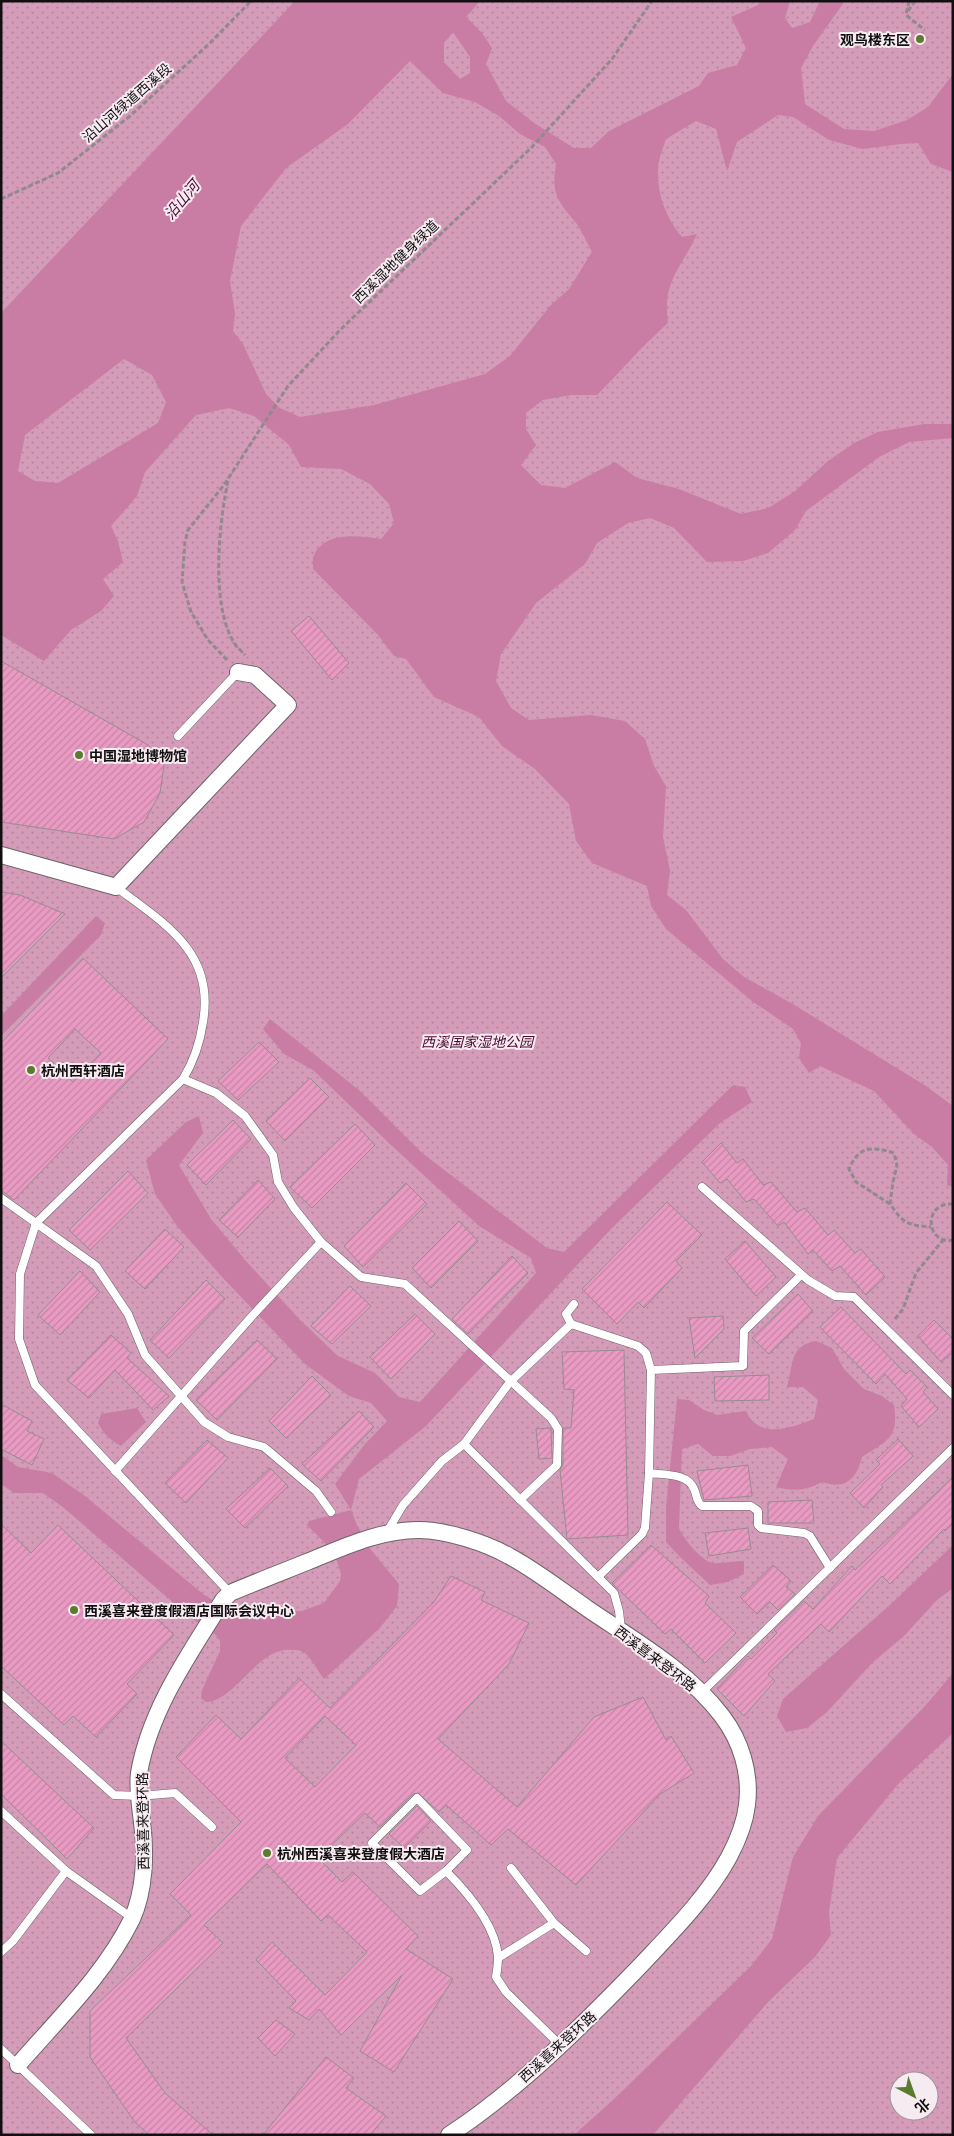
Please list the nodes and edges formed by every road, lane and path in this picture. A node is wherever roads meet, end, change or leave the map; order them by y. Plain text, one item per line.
1 (251, 1) edge
2 (652, 1) edge
3 (909, 1) edge
4 (915, 1) edge
5 (906, 15) junction
6 (925, 30) dead end
7 (1, 198) edge
8 (228, 478) junction
9 (252, 668) junction
10 (238, 672) junction
11 (178, 736) dead end
12 (1, 855) edge
13 (116, 887) junction
14 (183, 1079) junction
15 (702, 1186) dead end
16 (1, 1198) edge
17 (890, 1204) junction
18 (953, 1204) edge
19 (36, 1223) junction
20 (931, 1227) junction
21 (943, 1240) junction
22 (953, 1240) edge
23 (321, 1242) junction
24 (801, 1275) junction
25 (574, 1304) dead end
26 (571, 1324) junction
27 (887, 1329) junction
28 (651, 1370) junction
29 (510, 1382) junction
30 (181, 1395) junction
31 (953, 1395) edge
32 (464, 1444) junction
33 (953, 1448) edge
34 (115, 1472) junction
35 (649, 1472) junction
36 (520, 1500) junction
37 (330, 1512) dead end
38 (386, 1533) junction
39 (830, 1568) junction
40 (598, 1577) junction
41 (227, 1596) junction
42 (621, 1631) junction
43 (702, 1692) junction
44 (1, 1694) edge
45 (139, 1796) junction
46 (1, 1812) edge
47 (212, 1827) dead end
48 (511, 1868) dead end
49 (446, 1870) junction
50 (66, 1871) junction
51 (132, 1918) junction
52 (554, 1923) junction
53 (586, 1951) dead end
54 (1, 1952) edge
55 (498, 1958) junction
56 (560, 2045) junction
57 (1, 2049) edge
58 (18, 2065) junction
59 (91, 2135) edge
60 (449, 2135) edge

1 - 7 path, 沿山河绿道西溪段
2 - 8 path, 西溪湿地健身绿道
3 - 5 path
4 - 5 path
5 - 6 path
8 - 9 path
8 - 10 path, 西溪湿地健身绿道
9 - 10 street
9 - 13 street
10 - 11 lane
12 - 13 street
13 - 14 lane
14 - 19 lane
14 - 23 lane
15 - 24 lane
16 - 19 lane
17 - 17 path
17 - 20 path
18 - 20 path
19 - 30 lane
19 - 34 lane
20 - 21 path
21 - 22 path
21 - 27 path
23 - 29 lane
23 - 30 lane
24 - 27 lane
24 - 28 lane
25 - 26 lane
26 - 28 lane
26 - 29 lane
27 - 31 lane
28 - 35 lane
29 - 32 lane
29 - 36 lane
30 - 34 lane
30 - 37 lane
32 - 36 lane
32 - 38 lane
33 - 39 lane
34 - 41 lane
35 - 39 lane
35 - 40 lane
36 - 40 lane
38 - 41 street, 西溪喜来登环路
38 - 42 street, 西溪喜来登环路
39 - 43 lane
40 - 42 lane
41 - 45 street, 西溪喜来登环路
42 - 43 street, 西溪喜来登环路
43 - 56 street, 西溪喜来登环路
44 - 45 lane
45 - 47 lane
45 - 51 street, 西溪喜来登环路
46 - 50 lane
48 - 52 lane
49 - 49 lane
49 - 55 lane
50 - 51 lane
50 - 54 lane
51 - 58 street, 西溪喜来登环路
52 - 53 lane
52 - 55 lane
55 - 56 lane
56 - 60 street, 西溪喜来登环路
57 - 58 lane
58 - 59 lane

